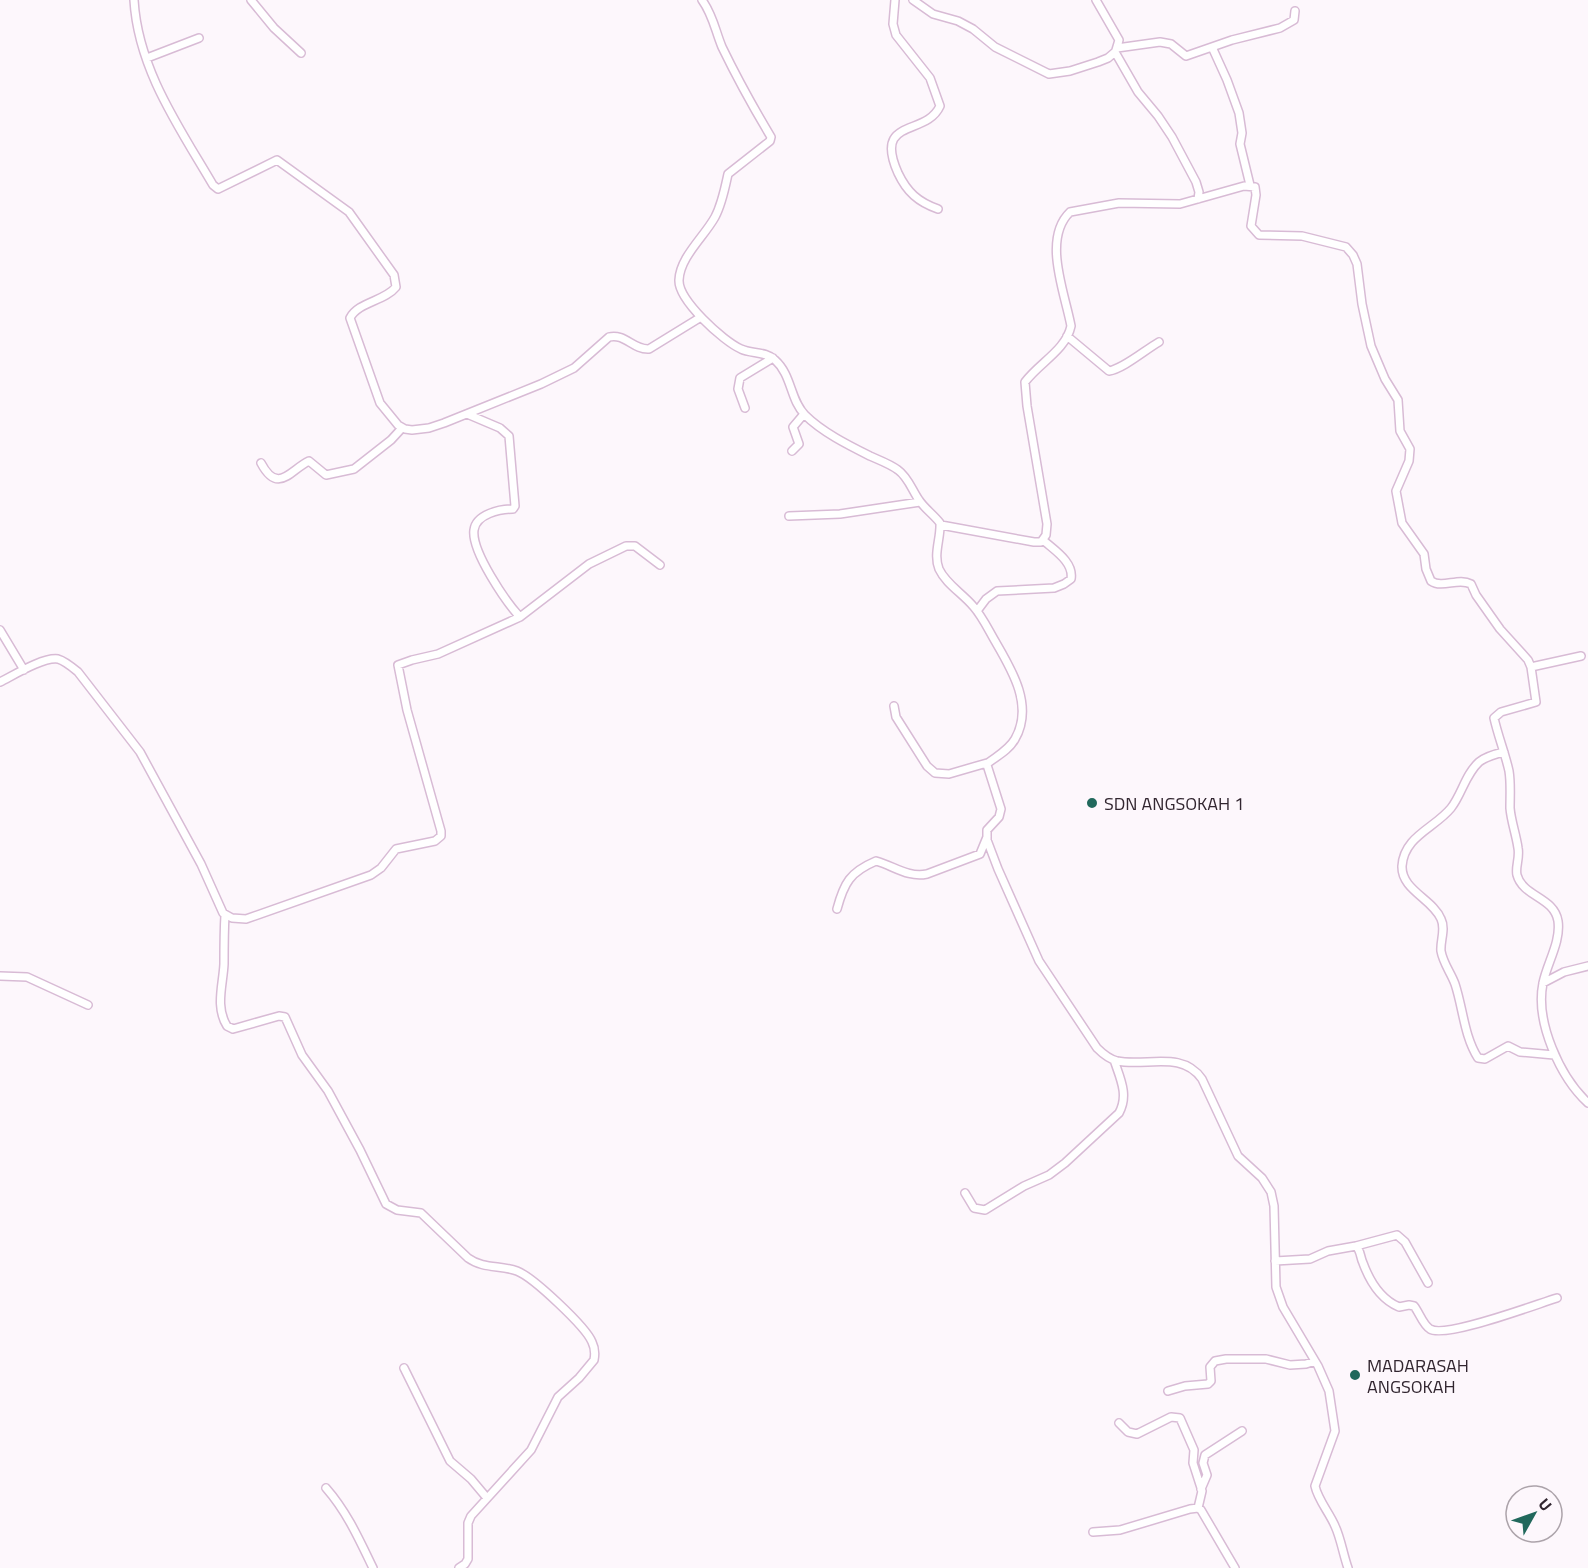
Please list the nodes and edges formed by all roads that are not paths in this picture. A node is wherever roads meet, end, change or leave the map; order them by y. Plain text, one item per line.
1 (134, 0) edge
2 (251, 0) edge
3 (702, 0) edge
4 (895, 0) edge
5 (913, 0) edge
6 (1096, 0) edge
7 (1295, 11) dead end
8 (199, 38) dead end
9 (1212, 46) junction
10 (1116, 50) junction
11 (301, 53) dead end
12 (147, 58) junction
13 (1250, 185) junction
14 (1198, 199) junction
15 (938, 209) dead end
16 (701, 317) junction
17 (1068, 336) junction
18 (1159, 342) dead end
19 (773, 358) junction
20 (745, 408) dead end
21 (467, 414) junction
22 (804, 414) junction
23 (402, 428) junction
24 (792, 451) dead end
25 (261, 463) dead end
26 (920, 502) junction
27 (789, 516) dead end
28 (941, 525) junction
29 (1043, 540) junction
30 (660, 565) dead end
31 (977, 611) junction
32 (520, 617) junction
33 (0, 630) edge
34 (1581, 656) dead end
35 (1531, 667) junction
36 (24, 670) junction
37 (0, 682) edge
38 (894, 706) dead end
39 (1504, 752) junction
40 (987, 764) junction
41 (987, 837) junction
42 (837, 909) dead end
43 (225, 915) junction
44 (1588, 966) edge
45 (0, 976) edge
46 (1543, 983) junction
47 (88, 1005) dead end
48 (1554, 1055) junction
49 (1114, 1060) junction
50 (1588, 1103) edge
51 (965, 1193) dead end
52 (1356, 1246) junction
53 (1275, 1261) junction
54 (1428, 1283) dead end
55 (1557, 1298) dead end
56 (1315, 1361) junction
57 (404, 1368) dead end
58 (1168, 1391) dead end
59 (1119, 1423) dead end
60 (1242, 1431) dead end
61 (326, 1488) dead end
62 (1201, 1489) junction
63 (488, 1498) junction
64 (1198, 1508) junction
65 (1093, 1532) dead end
66 (373, 1568) edge
67 (459, 1568) edge
68 (1235, 1568) edge
69 (1347, 1568) edge

1 - 12 street
2 - 11 street
3 - 16 street
4 - 15 street
5 - 10 street
6 - 10 street
7 - 9 street
8 - 12 street
9 - 10 street
9 - 13 street
10 - 14 street
12 - 23 street
13 - 14 street
13 - 35 street
14 - 17 street
16 - 19 street
16 - 21 street
17 - 18 street
17 - 29 street
19 - 20 street
19 - 22 street
21 - 23 street
21 - 32 street
22 - 24 street
22 - 26 street
23 - 25 street
26 - 27 street
26 - 28 street
28 - 29 street
28 - 31 street
29 - 31 street
30 - 32 street
31 - 40 street
32 - 43 street
33 - 36 street
34 - 35 street
35 - 39 street
36 - 37 street
36 - 43 street
38 - 40 street
39 - 46 street
39 - 48 street
40 - 41 street
41 - 42 street
41 - 49 street
43 - 63 street
44 - 46 street
45 - 47 street
46 - 48 street
48 - 50 street
49 - 51 street
49 - 53 street
52 - 53 street
52 - 54 street
52 - 55 street
53 - 56 street
56 - 58 street
56 - 69 street
57 - 63 street
59 - 62 street
60 - 62 street
61 - 66 street
62 - 64 street
63 - 67 street
64 - 65 street
64 - 68 street

